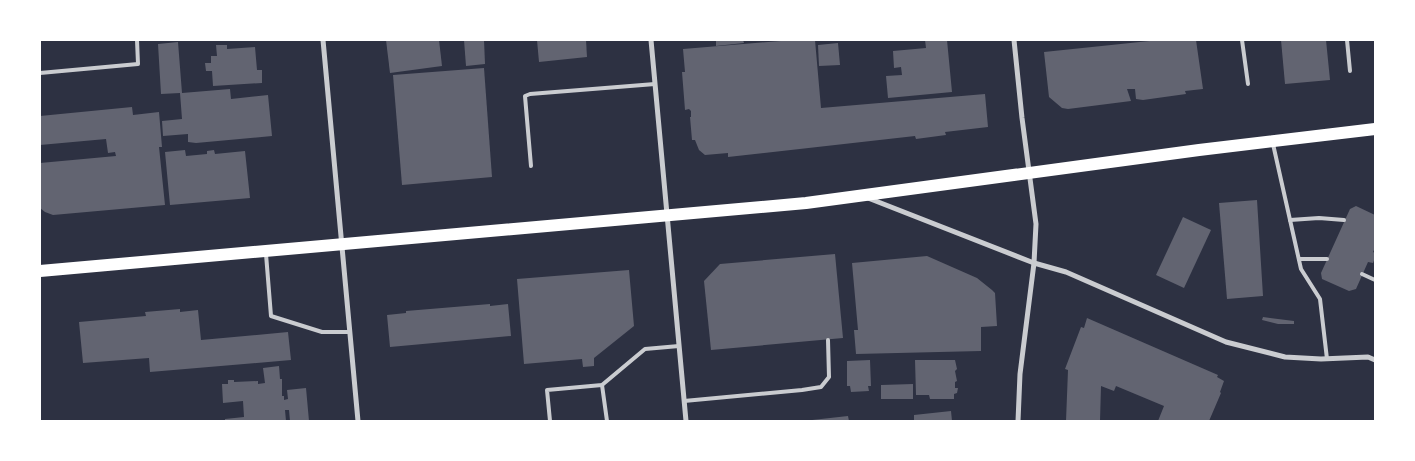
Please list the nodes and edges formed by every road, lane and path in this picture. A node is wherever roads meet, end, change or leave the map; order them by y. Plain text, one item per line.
1 (137, 40) edge
2 (323, 40) edge
3 (651, 40) edge
4 (1014, 40) edge
5 (1242, 40) edge
6 (1347, 40) edge
7 (1350, 71) dead end
8 (40, 73) edge
9 (655, 84) junction
10 (1248, 84) dead end
11 (1375, 129) edge
12 (1272, 141) junction
13 (532, 166) dead end
14 (1030, 173) junction
15 (862, 196) junction
16 (666, 215) junction
17 (1290, 220) junction
18 (1344, 220) dead end
19 (342, 245) junction
20 (266, 252) junction
21 (1299, 259) junction
22 (1327, 259) dead end
23 (1034, 263) junction
24 (40, 271) edge
25 (1362, 274) dead end
26 (1375, 280) edge
27 (350, 332) junction
28 (828, 340) dead end
29 (679, 346) junction
30 (1327, 359) junction
31 (1375, 360) edge
32 (602, 385) junction
33 (684, 401) junction
34 (358, 421) edge
35 (550, 421) edge
36 (607, 421) edge
37 (686, 421) edge
38 (1018, 421) edge

1 - 8 lane
2 - 19 street
3 - 9 street
4 - 14 street
5 - 10 lane
6 - 7 lane
9 - 13 lane
9 - 16 street
11 - 12 main road
12 - 14 main road
12 - 17 lane
14 - 15 main road
14 - 23 street
15 - 16 main road
15 - 23 street
16 - 19 main road
16 - 29 street
17 - 18 lane
17 - 21 lane
19 - 20 main road
19 - 27 street
20 - 24 main road
20 - 27 lane
21 - 22 lane
21 - 30 lane
23 - 30 street
23 - 38 street
25 - 26 lane
27 - 34 street
28 - 33 lane
29 - 32 lane
29 - 33 street
30 - 31 street
32 - 35 lane
32 - 36 lane
33 - 37 street

